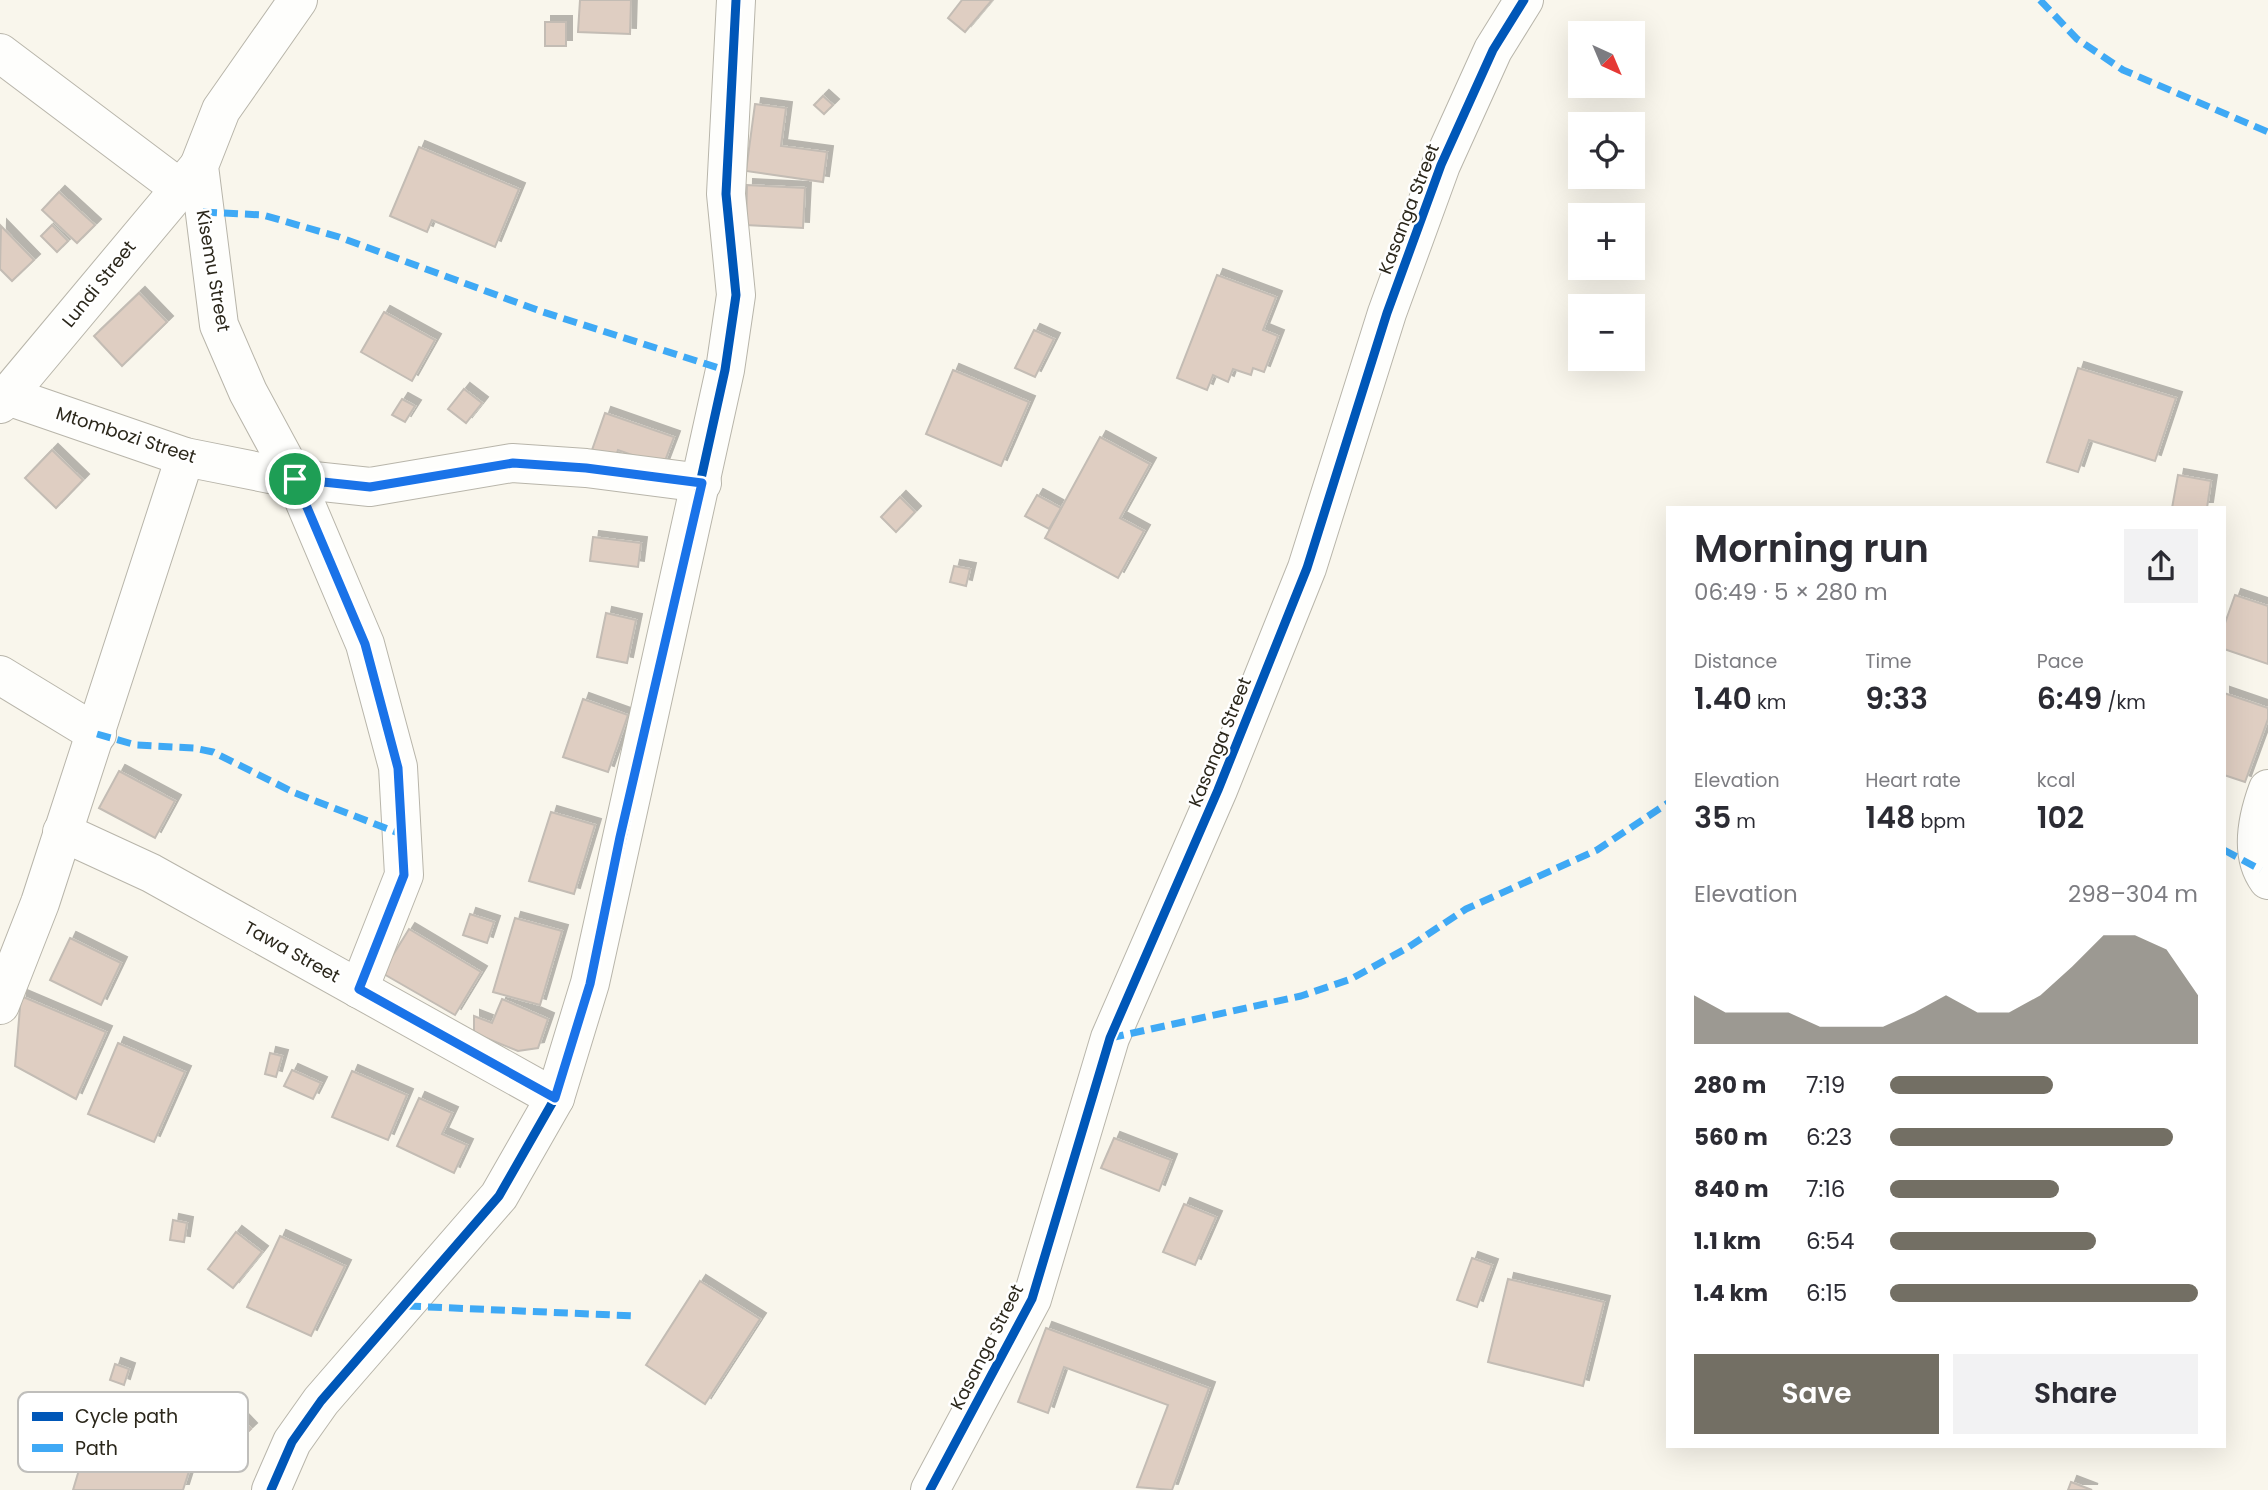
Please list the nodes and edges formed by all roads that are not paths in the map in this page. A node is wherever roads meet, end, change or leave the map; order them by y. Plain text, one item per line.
1 (298, 0) edge
2 (736, 0) edge
3 (1524, 0) edge
4 (0, 53) edge
5 (188, 176) junction
6 (4, 400) edge
7 (185, 457) junction
8 (295, 479) junction
9 (702, 483) junction
10 (0, 675) edge
11 (97, 734) junction
12 (2268, 789) edge
13 (62, 832) junction
14 (2268, 880) edge
15 (359, 989) junction
16 (0, 1005) edge
17 (555, 1098) junction
18 (271, 1490) edge
19 (930, 1490) edge

1 - 5 street, Kisemu Street
2 - 9 street
3 - 19 street, Kasanga Street
4 - 5 street
5 - 6 street, Lundi Street
5 - 8 street, Kisemu Street
6 - 7 street, Mtombozi Street
7 - 8 street, Mtombozi Street
7 - 11 street
8 - 9 street, Mtombozi Street
8 - 15 street, Kisemu Street
9 - 17 street
10 - 11 street
11 - 13 street
12 - 14 street
13 - 15 street, Tawa Street
13 - 16 street
15 - 17 street, Tawa Street
17 - 18 street

